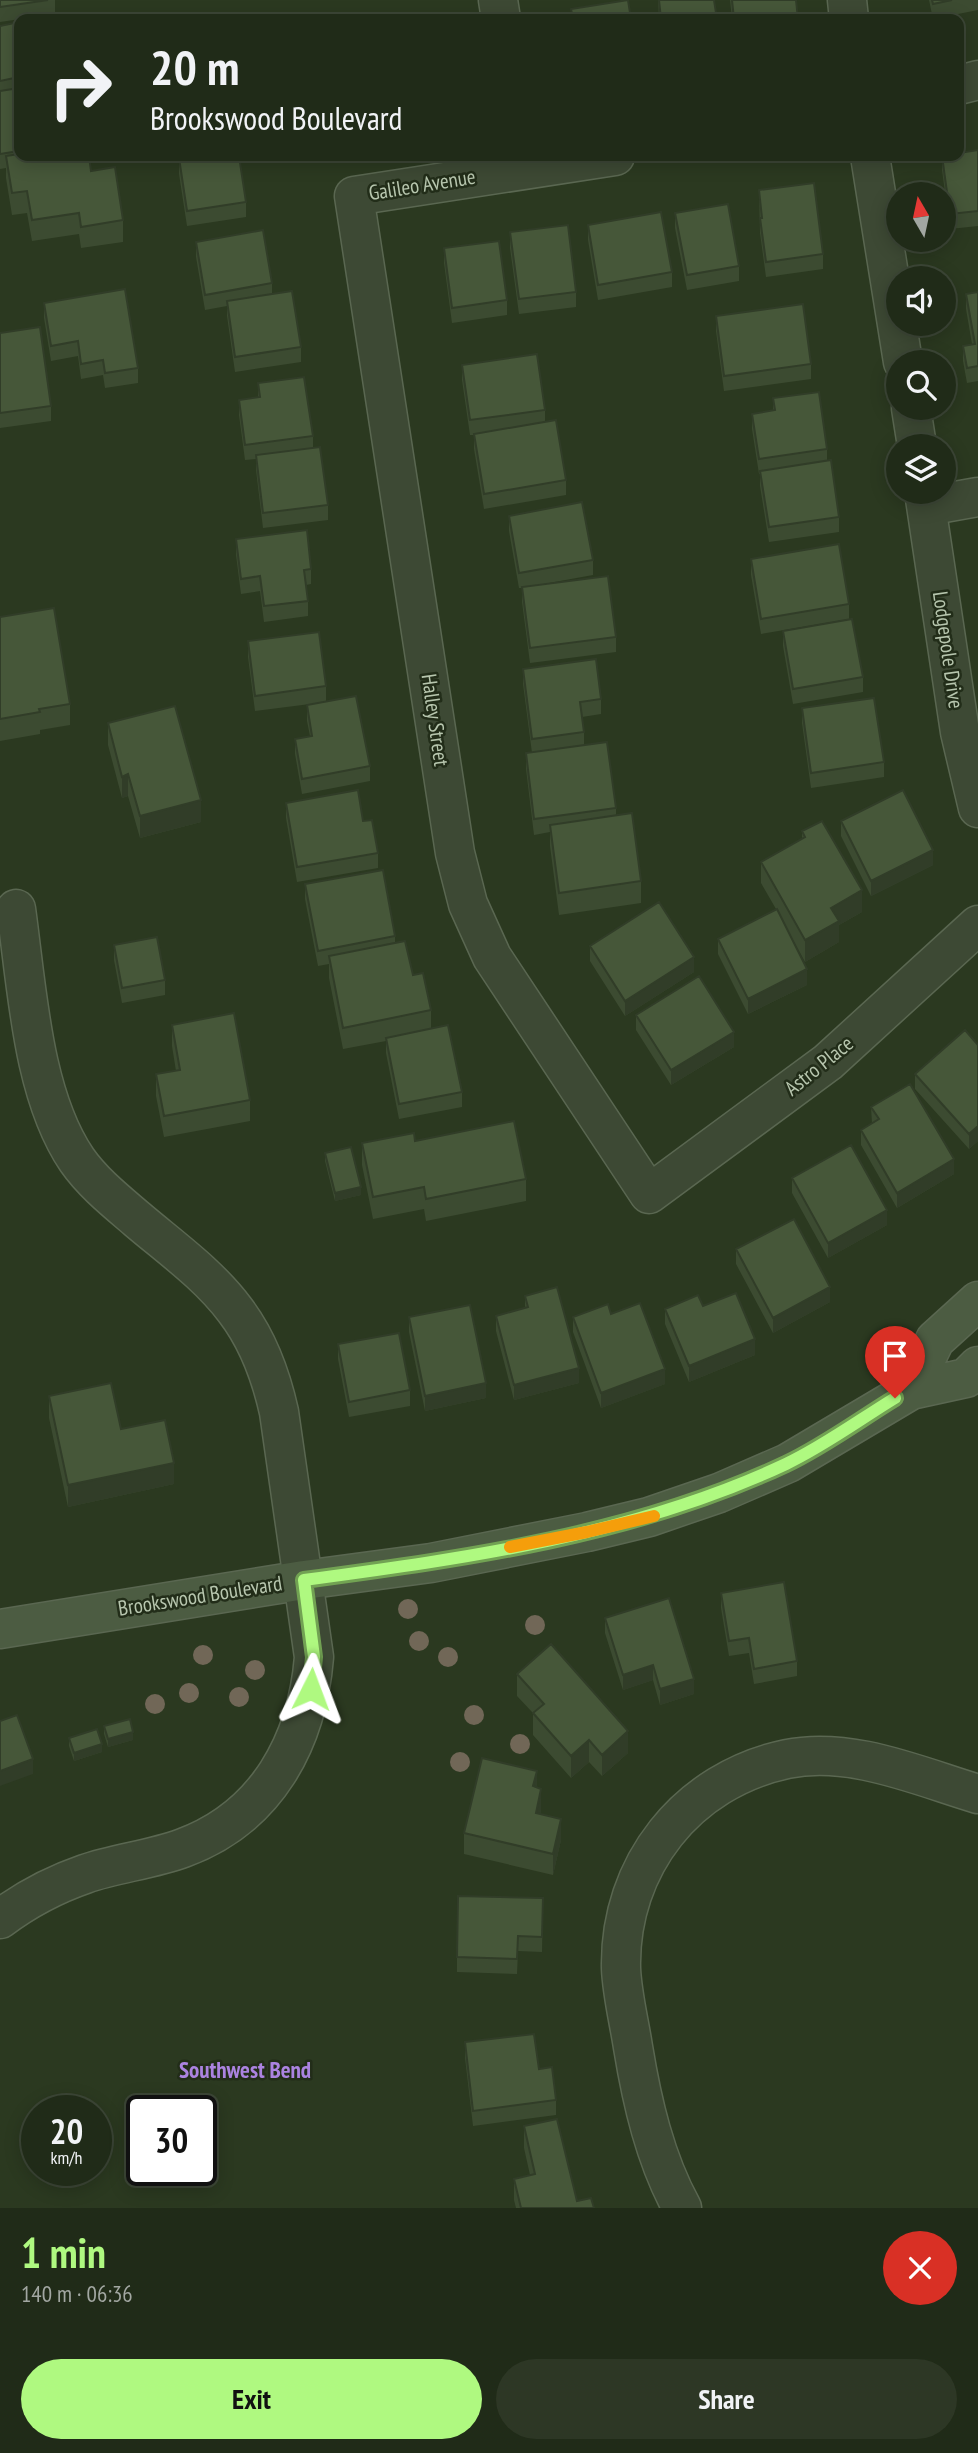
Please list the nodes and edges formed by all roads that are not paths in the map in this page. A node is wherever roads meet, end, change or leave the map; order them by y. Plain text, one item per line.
1 (871, 161) edge
2 (524, 162) edge
3 (354, 196) joint
4 (902, 350) edge
5 (978, 497) edge
6 (956, 498) edge
7 (926, 504) edge
8 (978, 808) edge
9 (16, 909) dead end
10 (978, 925) edge
11 (649, 1194) joint
12 (978, 1301) edge
13 (978, 1366) edge
14 (911, 1390) junction
15 (304, 1580) junction
16 (0, 1629) edge
17 (978, 1794) edge
18 (0, 1919) edge
19 (682, 2208) edge

1 - 4 street
2 - 3 street, Galileo Avenue
3 - 11 street, Halley Street
5 - 6 street
7 - 8 street, Lodgepole Drive
9 - 15 street
10 - 11 street, Astro Place
12 - 14 main road
13 - 14 main road, Brookswood Boulevard
14 - 15 main road, Brookswood Boulevard
15 - 16 main road, Brookswood Boulevard
15 - 18 street
17 - 19 street

